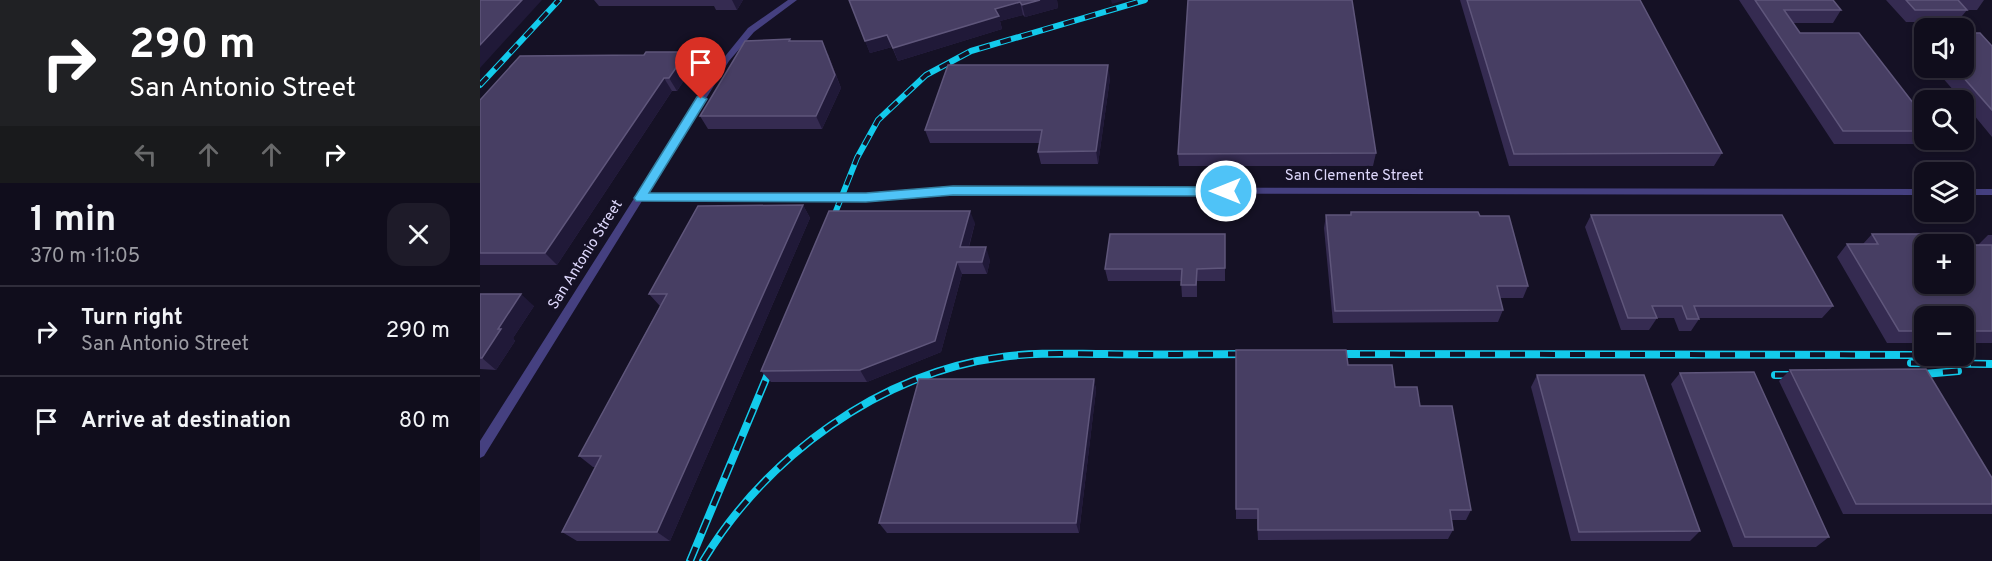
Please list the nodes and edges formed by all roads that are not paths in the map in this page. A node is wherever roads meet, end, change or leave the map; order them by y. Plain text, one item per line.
1 (793, 0) edge
2 (1914, 192) edge
3 (1974, 192) edge
4 (1992, 192) edge
5 (640, 198) junction
6 (480, 452) edge

1 - 5 street, San Antonio Street
2 - 5 street, San Clemente Street
3 - 4 street
5 - 6 street, San Antonio Street

